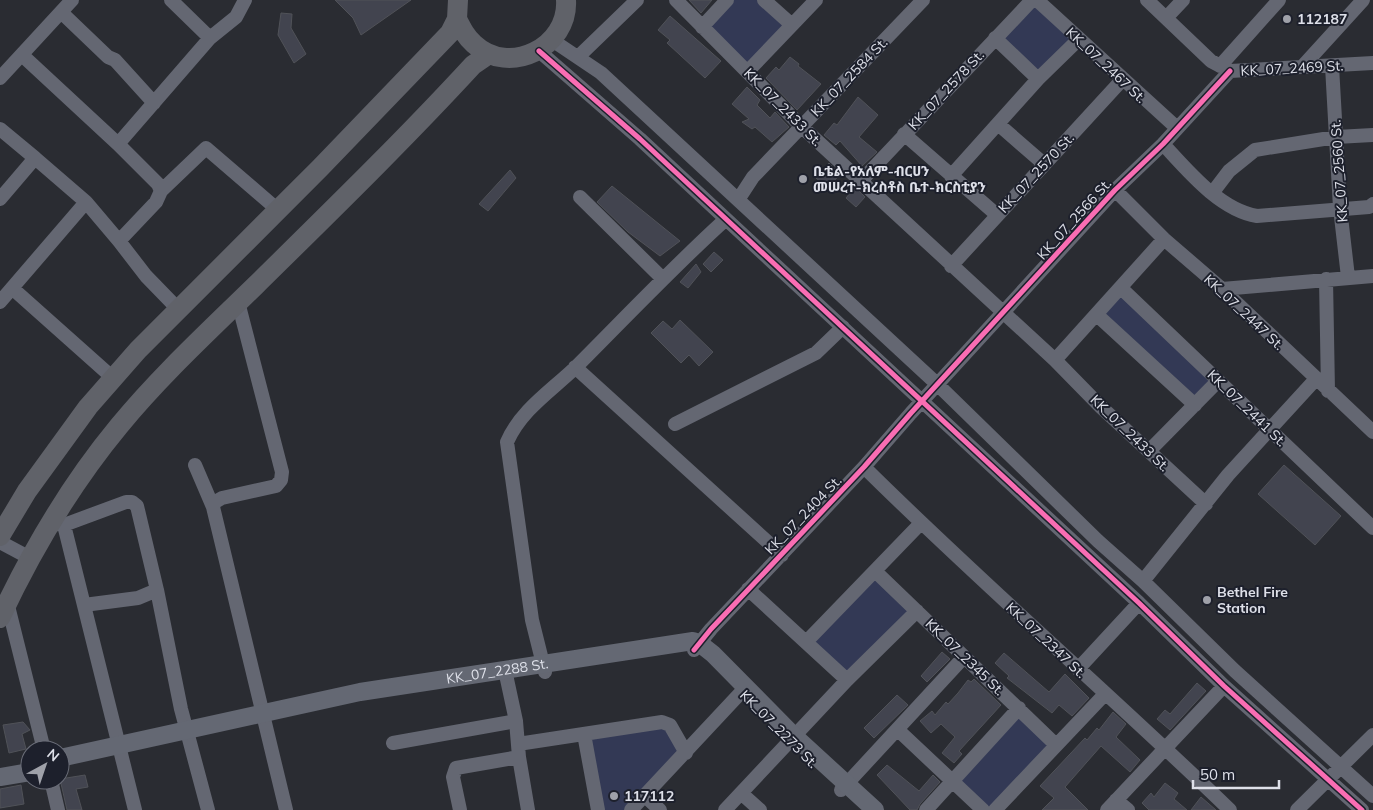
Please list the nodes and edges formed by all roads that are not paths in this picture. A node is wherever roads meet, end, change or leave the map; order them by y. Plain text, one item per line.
1 (72, 0) edge
2 (171, 0) edge
3 (245, 0) edge
4 (566, 0) edge
5 (637, 0) edge
6 (676, 0) edge
7 (727, 0) edge
8 (764, 0) edge
9 (816, 0) edge
10 (923, 0) edge
11 (1032, 0) edge
12 (1037, 0) edge
13 (1147, 0) edge
14 (1183, 0) edge
15 (1278, 0) edge
16 (1363, 0) edge
17 (458, 10) edge
18 (61, 12) junction
19 (1166, 18) junction
20 (792, 25) junction
21 (702, 27) junction
22 (210, 38) junction
23 (995, 38) junction
24 (1078, 40) junction
25 (546, 46) junction
26 (488, 54) junction
27 (22, 55) junction
28 (579, 56) junction
29 (1373, 63) edge
30 (1332, 66) junction
31 (1302, 67) junction
32 (1225, 68) junction
33 (748, 71) junction
34 (0, 78) edge
35 (1038, 79) junction
36 (1122, 80) junction
37 (154, 103) junction
38 (998, 124) junction
39 (801, 126) junction
40 (1178, 128) junction
41 (0, 129) edge
42 (904, 134) junction
43 (1373, 135) edge
44 (1336, 137) junction
45 (118, 144) junction
46 (1163, 144) junction
47 (35, 158) junction
48 (1044, 164) junction
49 (951, 176) junction
50 (861, 181) junction
51 (1115, 190) junction
52 (161, 191) junction
53 (1213, 192) junction
54 (580, 197) dead end
55 (0, 199) edge
56 (738, 200) junction
57 (86, 202) junction
58 (1373, 204) edge
59 (1340, 208) junction
60 (278, 210) junction
61 (997, 215) junction
62 (726, 219) junction
63 (1164, 239) junction
64 (119, 241) junction
65 (951, 266) junction
66 (1373, 276) edge
67 (1348, 277) junction
68 (662, 278) junction
69 (1326, 279) junction
70 (12, 288) junction
71 (1121, 288) junction
72 (1222, 290) junction
73 (0, 302) edge
74 (238, 302) junction
75 (179, 310) junction
76 (1003, 312) junction
77 (1097, 315) junction
78 (843, 327) junction
79 (1055, 360) junction
80 (575, 367) junction
81 (113, 378) junction
82 (1315, 380) junction
83 (1218, 381) junction
84 (937, 384) junction
85 (1328, 391) junction
86 (922, 401) junction
87 (1196, 405) junction
88 (675, 424) dead end
89 (1268, 429) junction
90 (1373, 432) edge
91 (1149, 451) junction
92 (194, 465) dead end
93 (864, 467) junction
94 (1206, 504) junction
95 (213, 507) junction
96 (921, 523) junction
97 (57, 524) junction
98 (1373, 528) edge
99 (0, 536) edge
100 (0, 542) edge
101 (782, 554) junction
102 (30, 558) junction
103 (874, 571) junction
104 (1143, 581) junction
105 (748, 589) junction
106 (157, 590) junction
107 (1139, 603) junction
108 (1166, 603) junction
109 (84, 605) junction
110 (4, 610) edge
111 (917, 611) junction
112 (1153, 616) junction
113 (806, 642) junction
114 (697, 646) junction
115 (964, 657) junction
116 (544, 668) junction
117 (1078, 669) junction
118 (505, 674) junction
119 (847, 680) junction
120 (1224, 686) junction
121 (744, 690) junction
122 (1105, 694) junction
123 (1019, 708) junction
124 (263, 718) junction
125 (516, 722) junction
126 (898, 730) junction
127 (584, 734) junction
128 (188, 735) junction
129 (1373, 735) edge
130 (792, 738) junction
131 (41, 740) edge
132 (393, 743) dead end
133 (1055, 744) junction
134 (1167, 748) junction
135 (121, 750) junction
136 (519, 751) junction
137 (686, 753) junction
138 (70, 757) edge
139 (20, 763) edge
140 (70, 764) edge
141 (0, 766) edge
142 (1340, 768) junction
143 (20, 774) edge
144 (0, 777) edge
145 (1330, 780) junction
146 (951, 781) junction
147 (844, 787) junction
148 (53, 790) edge
149 (741, 793) junction
150 (645, 796) junction
151 (1373, 796) edge
152 (1112, 805) edge
153 (58, 810) edge
154 (135, 810) edge
155 (208, 810) edge
156 (286, 810) edge
157 (460, 810) edge
158 (528, 810) edge
159 (598, 810) edge
160 (631, 810) edge
161 (660, 810) edge
162 (725, 810) edge
163 (760, 810) edge
164 (862, 810) edge
165 (875, 810) edge
166 (926, 810) edge
167 (983, 810) edge
168 (994, 810) edge
169 (1128, 810) edge
170 (1230, 810) edge
171 (1297, 810) edge
172 (1362, 810) edge

1 - 18 street
2 - 22 street
3 - 22 street
4 - 25 highway
5 - 28 street
6 - 21 street, KK_07_2433 St.
7 - 21 street
8 - 20 street
9 - 20 street
10 - 39 street, KK_07_2584 St.
11 - 23 street, KK_07_2578 St.
12 - 24 street, KK_07_2467 St.
13 - 19 street, KK_07_2469 St.
14 - 19 street
15 - 32 street, KK_07_2566 St.
16 - 31 street
17 - 26 highway
17 - 60 highway
18 - 27 street
18 - 37 street
19 - 32 street, KK_07_2469 St.
20 - 33 street
21 - 33 street, KK_07_2433 St.
22 - 37 street
23 - 35 street
23 - 42 street, KK_07_2578 St.
24 - 35 street
24 - 36 street, KK_07_2467 St.
25 - 26 highway
25 - 28 street
25 - 62 street
26 - 74 highway
27 - 34 street
27 - 45 street
28 - 56 street
29 - 30 street, KK_07_2469 St.
30 - 31 street, KK_07_2469 St.
30 - 44 street, KK_07_2560 St.
31 - 32 street, KK_07_2469 St.
32 - 40 street, KK_07_2566 St.
33 - 39 street, KK_07_2433 St.
35 - 38 street
36 - 40 street, KK_07_2467 St.
36 - 48 street, KK_07_2570 St.
37 - 45 street
38 - 48 street
38 - 49 street
39 - 50 street, KK_07_2433 St.
39 - 56 street, KK_07_2584 St.
40 - 46 street, KK_07_2566 St.
41 - 47 street
42 - 49 street
42 - 50 street, KK_07_2578 St.
43 - 44 street
44 - 53 street
44 - 59 street, KK_07_2560 St.
45 - 52 street
46 - 51 street, KK_07_2566 St.
46 - 53 street
47 - 55 street
47 - 57 street
48 - 61 street, KK_07_2570 St.
49 - 61 street
50 - 65 street, KK_07_2433 St.
51 - 63 street, KK_07_2447 St.
51 - 76 street, KK_07_2566 St.
52 - 60 street
52 - 64 street
53 - 59 street
54 - 68 street
56 - 84 street
57 - 64 street
57 - 70 street
58 - 59 street
59 - 67 street, KK_07_2560 St.
60 - 75 highway
61 - 65 street, KK_07_2570 St.
62 - 68 street
62 - 78 street
63 - 71 street
63 - 72 street, KK_07_2447 St.
64 - 75 street
65 - 76 street, KK_07_2433 St.
66 - 67 street
67 - 69 street
68 - 80 street
69 - 72 street
69 - 85 street
70 - 73 street
70 - 81 street
71 - 77 street
71 - 83 street, KK_07_2441 St.
72 - 82 street, KK_07_2447 St.
74 - 95 street
74 - 97 highway
75 - 81 highway
76 - 79 street, KK_07_2433 St.
76 - 84 street, KK_07_2566 St.
77 - 79 street
77 - 87 street
78 - 86 street
78 - 88 street
79 - 91 street, KK_07_2433 St.
80 - 101 street
80 - 116 street
81 - 99 highway
82 - 85 street, KK_07_2447 St.
82 - 89 street
83 - 87 street
83 - 89 street, KK_07_2441 St.
84 - 86 street, KK_07_2566 St.
84 - 104 street
85 - 90 street, KK_07_2447 St.
86 - 93 street, KK_07_2404 St.
86 - 107 street
87 - 91 street
89 - 94 street
89 - 98 street, KK_07_2441 St.
91 - 94 street, KK_07_2433 St.
92 - 95 street
93 - 96 street, KK_07_2347 St.
93 - 101 street, KK_07_2404 St.
94 - 104 street
95 - 124 street
96 - 103 street
96 - 117 street, KK_07_2347 St.
97 - 102 highway
97 - 106 street
97 - 109 street
100 - 102 street
101 - 105 street, KK_07_2404 St.
102 - 110 highway
103 - 111 street, KK_07_2345 St.
103 - 113 street
104 - 108 street
105 - 113 street
105 - 114 street, KK_07_2404 St.
106 - 109 street
106 - 128 street
107 - 112 street
107 - 117 street
108 - 112 street
108 - 142 street
109 - 135 street
110 - 131 street
111 - 115 street, KK_07_2345 St.
111 - 119 street
112 - 120 street
113 - 119 street
114 - 116 main road, KK_07_2288 St.
114 - 121 main road, KK_07_2273 St.
115 - 123 street, KK_07_2345 St.
115 - 126 street
116 - 118 main road, KK_07_2288 St.
117 - 122 street, KK_07_2347 St.
118 - 124 main road, KK_07_2288 St.
118 - 125 street
119 - 130 street
120 - 134 street
120 - 145 street
121 - 130 main road, KK_07_2273 St.
121 - 137 street
122 - 133 street
122 - 134 street, KK_07_2347 St.
123 - 133 street, KK_07_2345 St.
123 - 146 street
124 - 128 main road, KK_07_2288 St.
124 - 156 street
125 - 132 street
125 - 136 street
126 - 146 street
126 - 147 street
127 - 136 street
127 - 137 street
127 - 159 street
128 - 135 main road, KK_07_2288 St.
128 - 155 street
129 - 142 street
130 - 147 main road, KK_07_2273 St.
130 - 149 street
133 - 168 street
134 - 152 street
134 - 170 street, KK_07_2347 St.
135 - 138 main road, KK_07_2288 St.
135 - 140 main road, KK_07_2288 St.
135 - 154 street
136 - 157 street
136 - 158 street
137 - 150 street
139 - 141 main road
142 - 145 street
142 - 151 street
143 - 144 main road
145 - 171 street
145 - 172 street
146 - 166 street
146 - 167 street
147 - 164 main road, KK_07_2273 St.
147 - 165 main road
148 - 153 street
149 - 162 street
149 - 163 street
150 - 160 street
150 - 161 street
152 - 169 street

